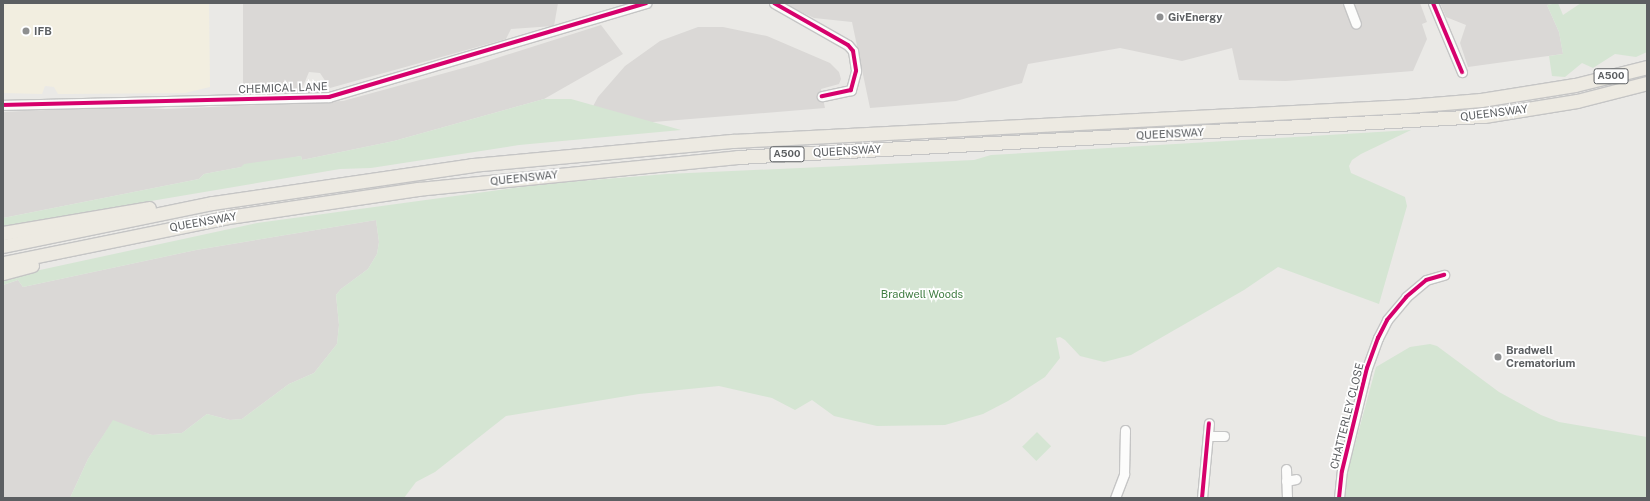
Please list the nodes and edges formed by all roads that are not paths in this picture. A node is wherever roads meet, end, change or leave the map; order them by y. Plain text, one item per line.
1 (646, 3) edge
2 (774, 3) edge
3 (1348, 3) edge
4 (1433, 3) edge
5 (1356, 24) dead end
6 (1647, 67) edge
7 (1462, 72) dead end
8 (1647, 84) edge
9 (822, 96) dead end
10 (3, 105) edge
11 (390, 176) junction
12 (157, 230) junction
13 (3, 233) edge
14 (3, 246) edge
15 (3, 263) edge
16 (3, 273) edge
17 (1444, 275) dead end
18 (1209, 423) dead end
19 (1125, 430) dead end
20 (1209, 436) junction
21 (1224, 436) dead end
22 (1286, 469) dead end
23 (1296, 479) dead end
24 (1286, 480) junction
25 (1115, 498) edge
26 (1202, 498) edge
27 (1287, 498) edge
28 (1339, 498) edge

1 - 10 street, CHEMICAL LANE
2 - 9 street
3 - 5 street
4 - 7 street
6 - 11 highway, QUEENSWAY / A500
8 - 12 highway, QUEENSWAY / A500
11 - 13 highway
11 - 14 highway, QUEENSWAY / A500
12 - 15 highway, QUEENSWAY / A500
12 - 16 highway
17 - 28 street, CHATTERLEY CLOSE
18 - 20 street
19 - 25 street
20 - 21 street
20 - 26 street
22 - 24 street
23 - 24 street
24 - 27 street

